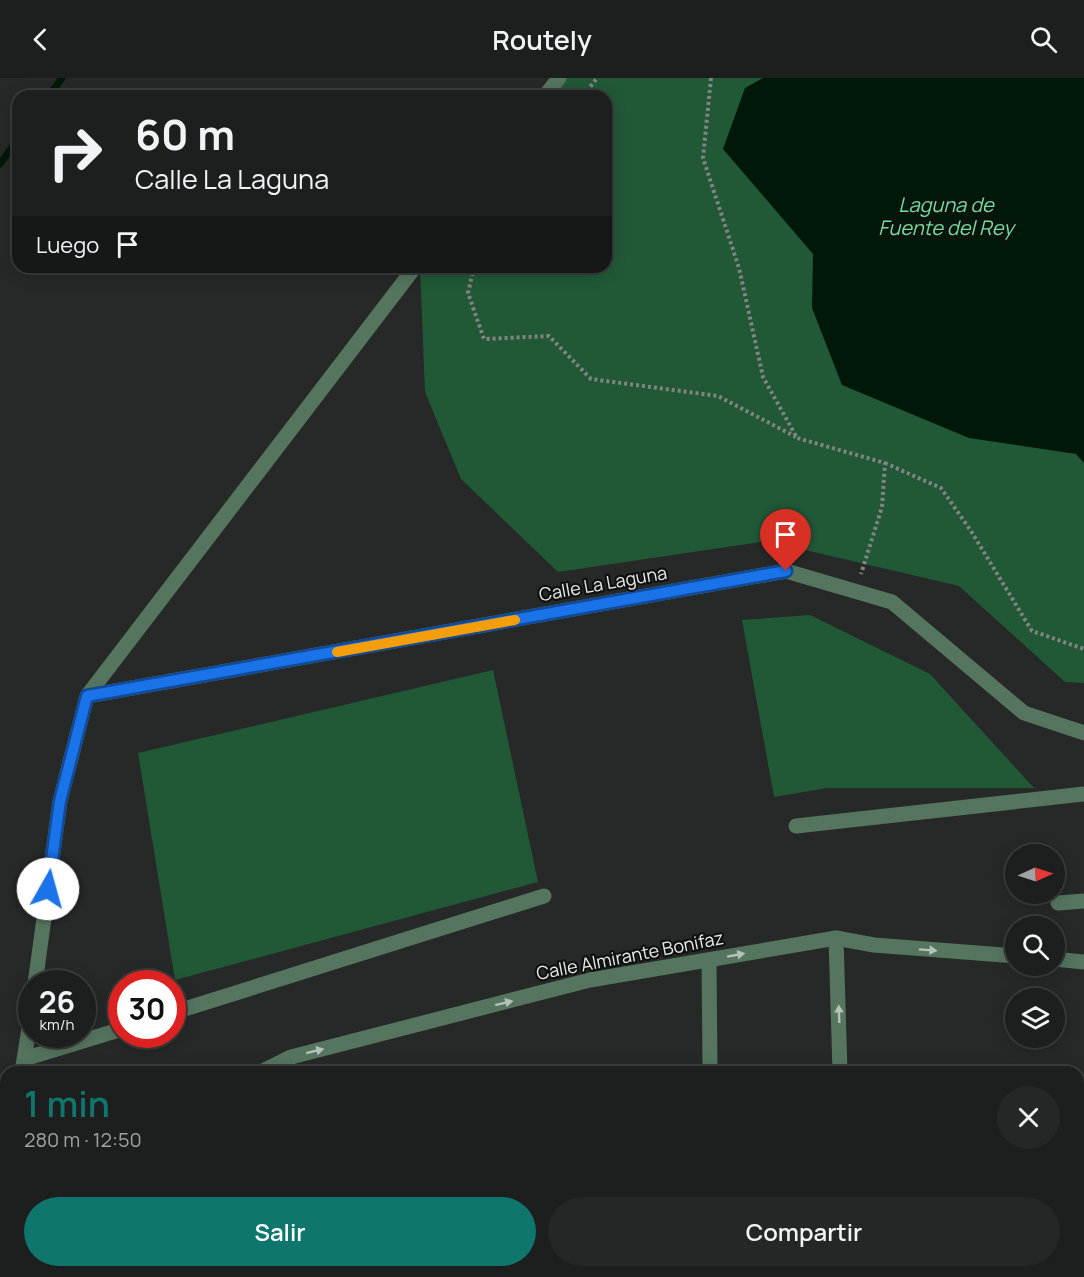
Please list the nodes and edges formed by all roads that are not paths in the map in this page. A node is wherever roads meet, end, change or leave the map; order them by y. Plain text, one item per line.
1 (559, 78) edge
2 (550, 90) edge
3 (410, 273) edge
4 (87, 696) junction
5 (1084, 733) edge
6 (1084, 794) edge
7 (796, 826) dead end
8 (544, 896) dead end
9 (1084, 901) edge
10 (1065, 902) edge
11 (837, 938) junction
12 (1005, 955) edge
13 (709, 960) junction
14 (1065, 960) edge
15 (1084, 962) edge
16 (37, 970) edge
17 (186, 1009) edge
18 (108, 1034) edge
19 (26, 1048) edge
20 (23, 1066) edge
21 (288, 1066) edge
22 (710, 1066) edge
23 (840, 1066) edge

1 - 2 street
3 - 4 street
4 - 5 street, Calle La Laguna
4 - 16 street
6 - 7 street
8 - 17 street
9 - 10 street
11 -> 12 street, Calle Almirante Bonifaz
13 -> 11 street, Calle Almirante Bonifaz
23 -> 11 street
21 -> 13 street, Calle Almirante Bonifaz
13 - 22 street
14 - 15 street
18 - 20 street
19 - 20 street

